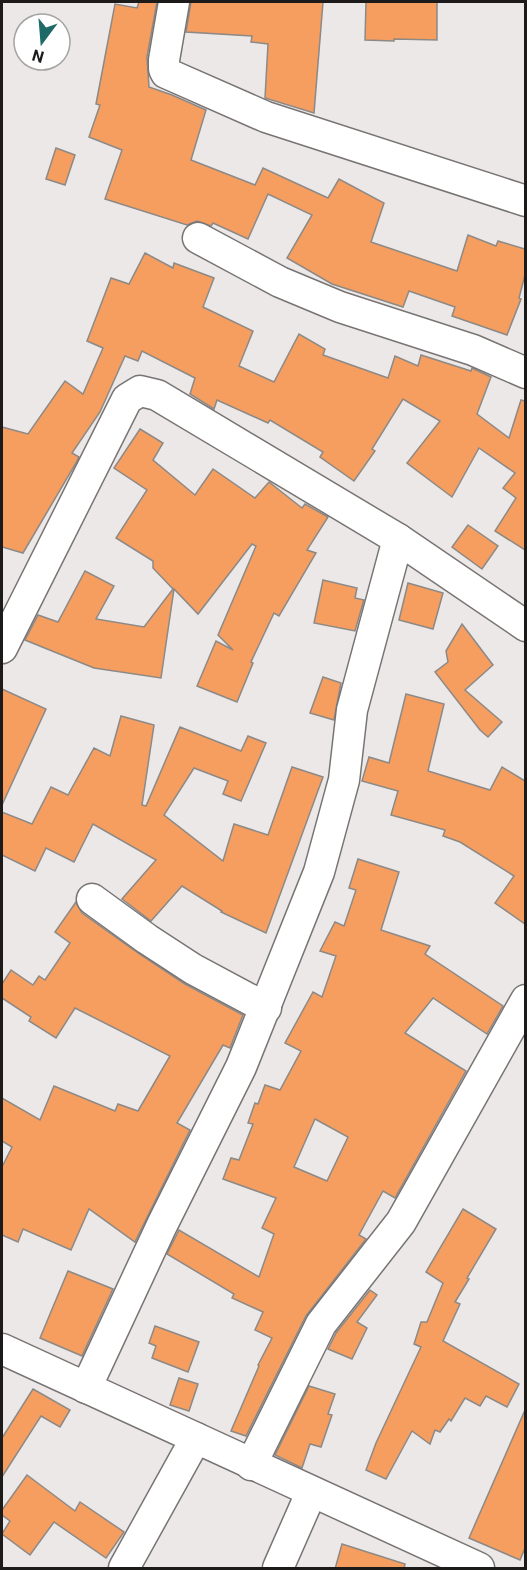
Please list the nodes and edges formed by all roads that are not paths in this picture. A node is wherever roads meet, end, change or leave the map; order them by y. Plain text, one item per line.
1 (174, 2) edge
2 (525, 201) edge
3 (198, 238) dead end
4 (525, 373) edge
5 (398, 539) junction
6 (525, 626) edge
7 (2, 648) edge
8 (92, 899) dead end
9 (525, 1000) edge
10 (266, 1008) junction
11 (2, 1349) edge
12 (86, 1388) junction
13 (196, 1438) junction
14 (251, 1465) junction
15 (311, 1492) junction
16 (124, 1569) edge
17 (278, 1569) edge
18 (478, 1569) edge

1 - 2 street
3 - 4 street
5 - 6 street
5 - 7 street
5 - 10 street
8 - 10 street
9 - 14 street
10 - 12 street
11 - 12 street
12 - 13 street
13 - 14 street
13 - 16 street
14 - 15 street
15 - 17 street
15 - 18 street

